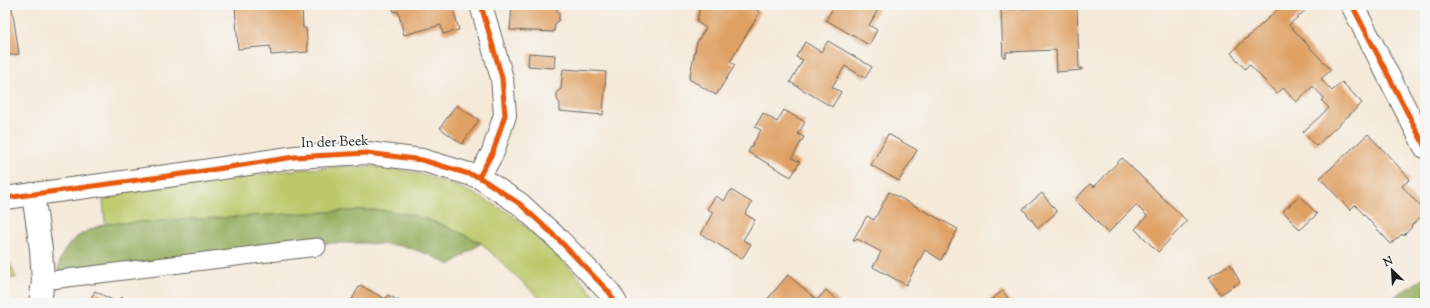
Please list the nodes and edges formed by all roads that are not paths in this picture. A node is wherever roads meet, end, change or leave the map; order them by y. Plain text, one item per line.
1 (481, 5) edge
2 (1352, 5) edge
3 (1425, 146) edge
4 (479, 177) junction
5 (32, 194) junction
6 (5, 198) edge
7 (317, 247) dead end
8 (43, 281) junction
9 (40, 303) edge
10 (616, 303) edge

1 - 4 street
2 - 3 street
4 - 5 street, In der Beek
4 - 10 street, In der Beek
5 - 6 street, In der Beek
5 - 8 street
7 - 8 lane
8 - 9 street

